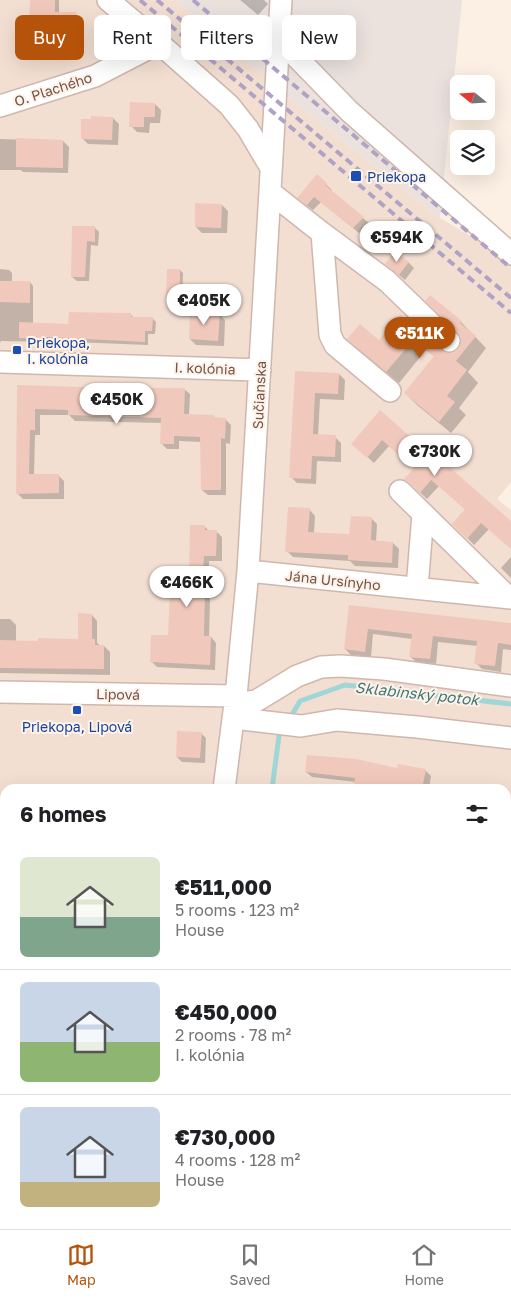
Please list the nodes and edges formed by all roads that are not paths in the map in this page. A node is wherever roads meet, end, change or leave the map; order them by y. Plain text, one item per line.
1 (108, 0) edge
2 (281, 0) edge
3 (126, 15) edge
4 (280, 39) junction
5 (171, 54) edge
6 (126, 60) edge
7 (0, 106) edge
8 (271, 168) junction
9 (270, 192) junction
10 (322, 233) junction
11 (511, 254) edge
12 (449, 341) dead end
13 (0, 362) edge
14 (260, 370) junction
15 (390, 391) dead end
16 (400, 491) dead end
17 (423, 514) junction
18 (248, 571) junction
19 (418, 588) junction
20 (510, 598) edge
21 (511, 686) edge
22 (0, 692) edge
23 (239, 710) junction
24 (511, 738) edge
25 (225, 784) edge

1 - 3 street
2 - 4 street, Sučianska
4 - 8 street, Sučianska
4 - 11 street
5 - 8 street
6 - 7 street, O. Plachého
8 - 9 street, Sučianska
9 - 10 street
9 - 14 street, Sučianska
10 - 12 street
10 - 15 street
13 - 14 street, I. kolónia
14 - 18 street, Sučianska
16 - 17 street, Jána Ursínyho
17 - 19 street
17 - 20 street, Jána Ursínyho
18 - 19 street, Jána Ursínyho
18 - 23 street, Sučianska
19 - 20 street, Jána Ursínyho
21 - 23 street
22 - 23 street, Lipová
23 - 24 street
23 - 25 street, Sučianska

